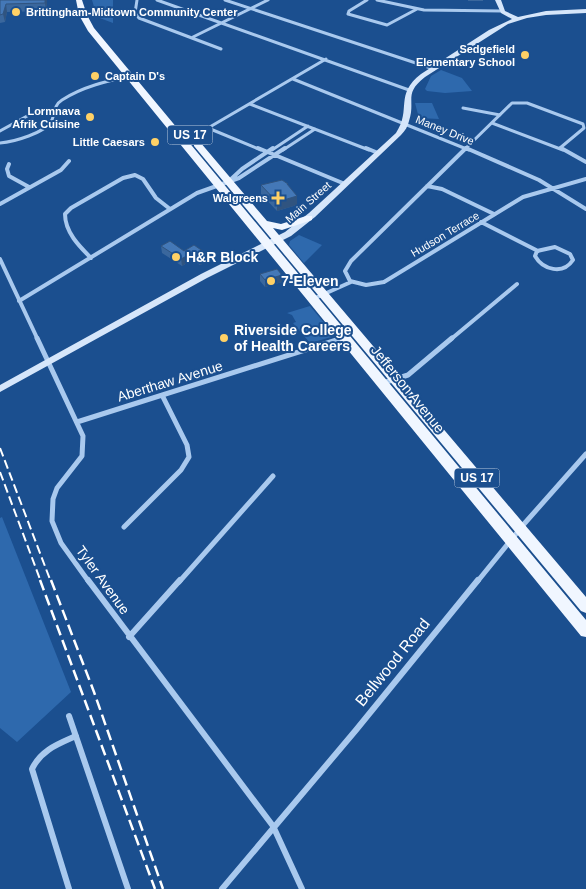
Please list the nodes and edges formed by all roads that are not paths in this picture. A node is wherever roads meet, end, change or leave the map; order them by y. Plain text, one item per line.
1 (79, 0) edge
2 (88, 0) edge
3 (137, 0) edge
4 (157, 0) edge
5 (225, 0) edge
6 (268, 0) edge
7 (367, 0) edge
8 (377, 0) edge
9 (498, 0) edge
10 (251, 8) junction
11 (417, 8) junction
12 (502, 11) junction
13 (586, 11) edge
14 (516, 19) junction
15 (222, 22) junction
16 (193, 37) junction
17 (221, 49) dead end
18 (326, 59) junction
19 (434, 69) junction
20 (134, 75) junction
21 (293, 79) junction
22 (409, 90) junction
23 (250, 104) junction
24 (462, 108) dead end
25 (52, 112) junction
26 (500, 115) junction
27 (492, 123) junction
28 (406, 124) junction
29 (308, 126) junction
30 (208, 128) junction
31 (316, 129) junction
32 (0, 131) edge
33 (186, 137) junction
34 (0, 143) edge
35 (466, 148) junction
36 (560, 148) junction
37 (268, 152) junction
38 (378, 154) junction
39 (275, 155) junction
40 (69, 161) dead end
41 (253, 162) junction
42 (586, 162) edge
43 (10, 164) dead end
44 (259, 165) junction
45 (586, 179) edge
46 (224, 183) junction
47 (345, 184) junction
48 (427, 186) junction
49 (29, 187) junction
50 (552, 188) junction
51 (0, 204) edge
52 (170, 209) junction
53 (586, 209) edge
54 (494, 214) junction
55 (309, 218) junction
56 (481, 222) junction
57 (264, 223) junction
58 (273, 242) junction
59 (538, 250) junction
60 (91, 258) junction
61 (0, 259) edge
62 (351, 282) junction
63 (517, 284) dead end
64 (319, 297) junction
65 (19, 301) junction
66 (351, 336) junction
67 (48, 362) junction
68 (389, 382) junction
69 (0, 389) edge
70 (162, 395) junction
71 (76, 422) junction
72 (586, 454) edge
73 (273, 476) dead end
74 (124, 526) dead end
75 (520, 529) junction
76 (511, 540) junction
77 (586, 607) edge
78 (586, 631) edge
79 (130, 637) junction
80 (70, 716) dead end
81 (76, 736) junction
82 (273, 826) junction
83 (69, 889) edge
84 (128, 889) edge
85 (222, 889) edge
86 (302, 889) edge

1 - 20 main road, Jefferson Avenue / US 17
2 - 20 main road, Jefferson Avenue / US 17
3 - 16 street
4 - 15 street
5 - 10 street
6 - 10 street
7 - 11 street
8 - 11 street
9 - 12 main road
10 - 15 street
10 - 19 street
11 - 12 street
12 - 14 main road
13 - 14 main road
14 - 19 main road
15 - 16 street
15 - 18 street
16 - 17 street
18 - 21 street
18 - 22 street
19 - 22 main road
20 - 25 street
20 - 33 main road, Jefferson Avenue / US 17
21 - 23 street
21 - 28 street, Maney Drive
22 - 28 main road
23 - 29 street
23 - 30 street
24 - 26 street
25 - 32 street
25 - 34 street
26 - 27 street
26 - 36 street
27 - 35 street
27 - 36 street
28 - 35 street, Maney Drive
28 - 38 main road, Main Street
29 - 31 street
29 - 37 street
30 - 33 street
30 - 37 street
31 - 38 street
31 - 39 street
33 - 46 main road, Jefferson Avenue / US 17
35 - 48 street
35 - 50 street, Maney Drive
36 - 42 street
37 - 39 street
37 - 41 street
38 - 47 main road, Main Street
39 - 44 street
39 - 47 street
40 - 49 street
41 - 44 street
41 - 46 street
43 - 49 street
44 - 46 street
45 - 50 street, Hudson Terrace
46 - 52 street
46 - 57 main road, Jefferson Avenue / US 17
46 - 58 main road, Jefferson Avenue / US 17
47 - 55 main road, Main Street
48 - 54 street
48 - 62 street
49 - 51 street
50 - 53 street, Maney Drive
50 - 54 street, Hudson Terrace
52 - 60 street
52 - 60 street
54 - 56 street, Hudson Terrace
55 - 57 main road
55 - 58 main road, Main Street
56 - 59 street
56 - 62 street, Hudson Terrace
57 - 58 main road, Jefferson Avenue / US 17
58 - 64 main road, Jefferson Avenue / US 17
58 - 67 main road, Main Street
59 - 59 street
60 - 65 street
61 - 65 street, Tyler Avenue
62 - 64 street
63 - 68 street
64 - 66 main road, Jefferson Avenue / US 17
65 - 67 street, Tyler Avenue
66 - 68 main road, Jefferson Avenue / US 17
66 - 70 street, Aberthaw Avenue
67 - 69 main road, Main Street
67 - 71 street, Tyler Avenue
68 - 75 main road, Jefferson Avenue / US 17
68 - 76 main road, Jefferson Avenue / US 17
70 - 71 street, Aberthaw Avenue
70 - 74 street
71 - 79 street, Tyler Avenue
72 - 75 street, Bellwood Road
73 - 79 street
75 - 76 street, Bellwood Road
75 - 77 main road, Jefferson Avenue / US 17
76 - 78 main road, Jefferson Avenue / US 17
76 - 82 street, Bellwood Road
79 - 82 street, Tyler Avenue
80 - 81 street
81 - 83 street
81 - 84 street
82 - 85 street, Bellwood Road
82 - 86 street, Tyler Avenue

